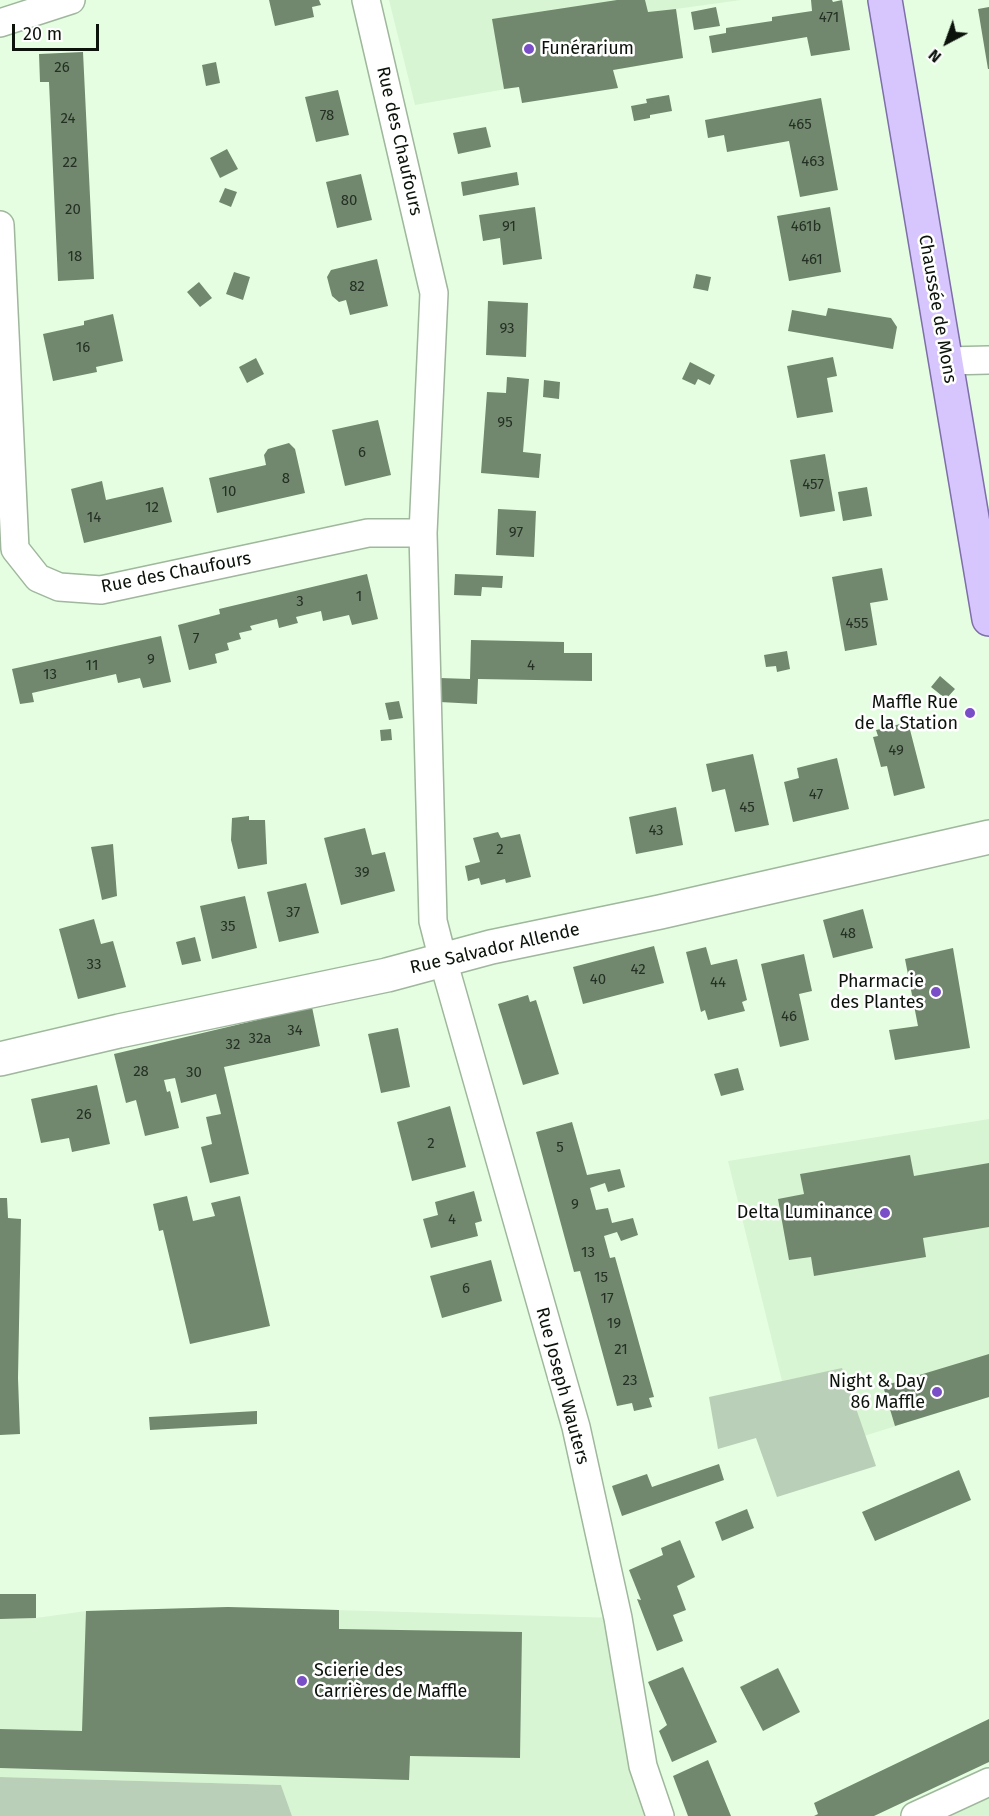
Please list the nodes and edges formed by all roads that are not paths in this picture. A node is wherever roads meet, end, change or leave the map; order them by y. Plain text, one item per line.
1 (71, 0) edge
2 (366, 0) edge
3 (885, 0) edge
4 (0, 23) edge
5 (0, 225) edge
6 (989, 360) edge
7 (946, 361) junction
8 (423, 532) junction
9 (989, 619) edge
10 (989, 837) edge
11 (442, 960) junction
12 (0, 1059) edge
13 (989, 1782) edge
14 (660, 1816) edge
15 (915, 1816) edge

1 - 4 street
2 - 8 street, Rue des Chaufours
3 - 7 main road, Chaussée de Mons
5 - 8 street, Rue des Chaufours
6 - 7 street
7 - 9 main road, Chaussée de Mons
8 - 11 street, Rue des Chaufours
10 - 11 street, Rue Salvador Allende
11 - 12 street, Rue Salvador Allende
11 - 14 street, Rue Joseph Wauters
13 - 15 street

